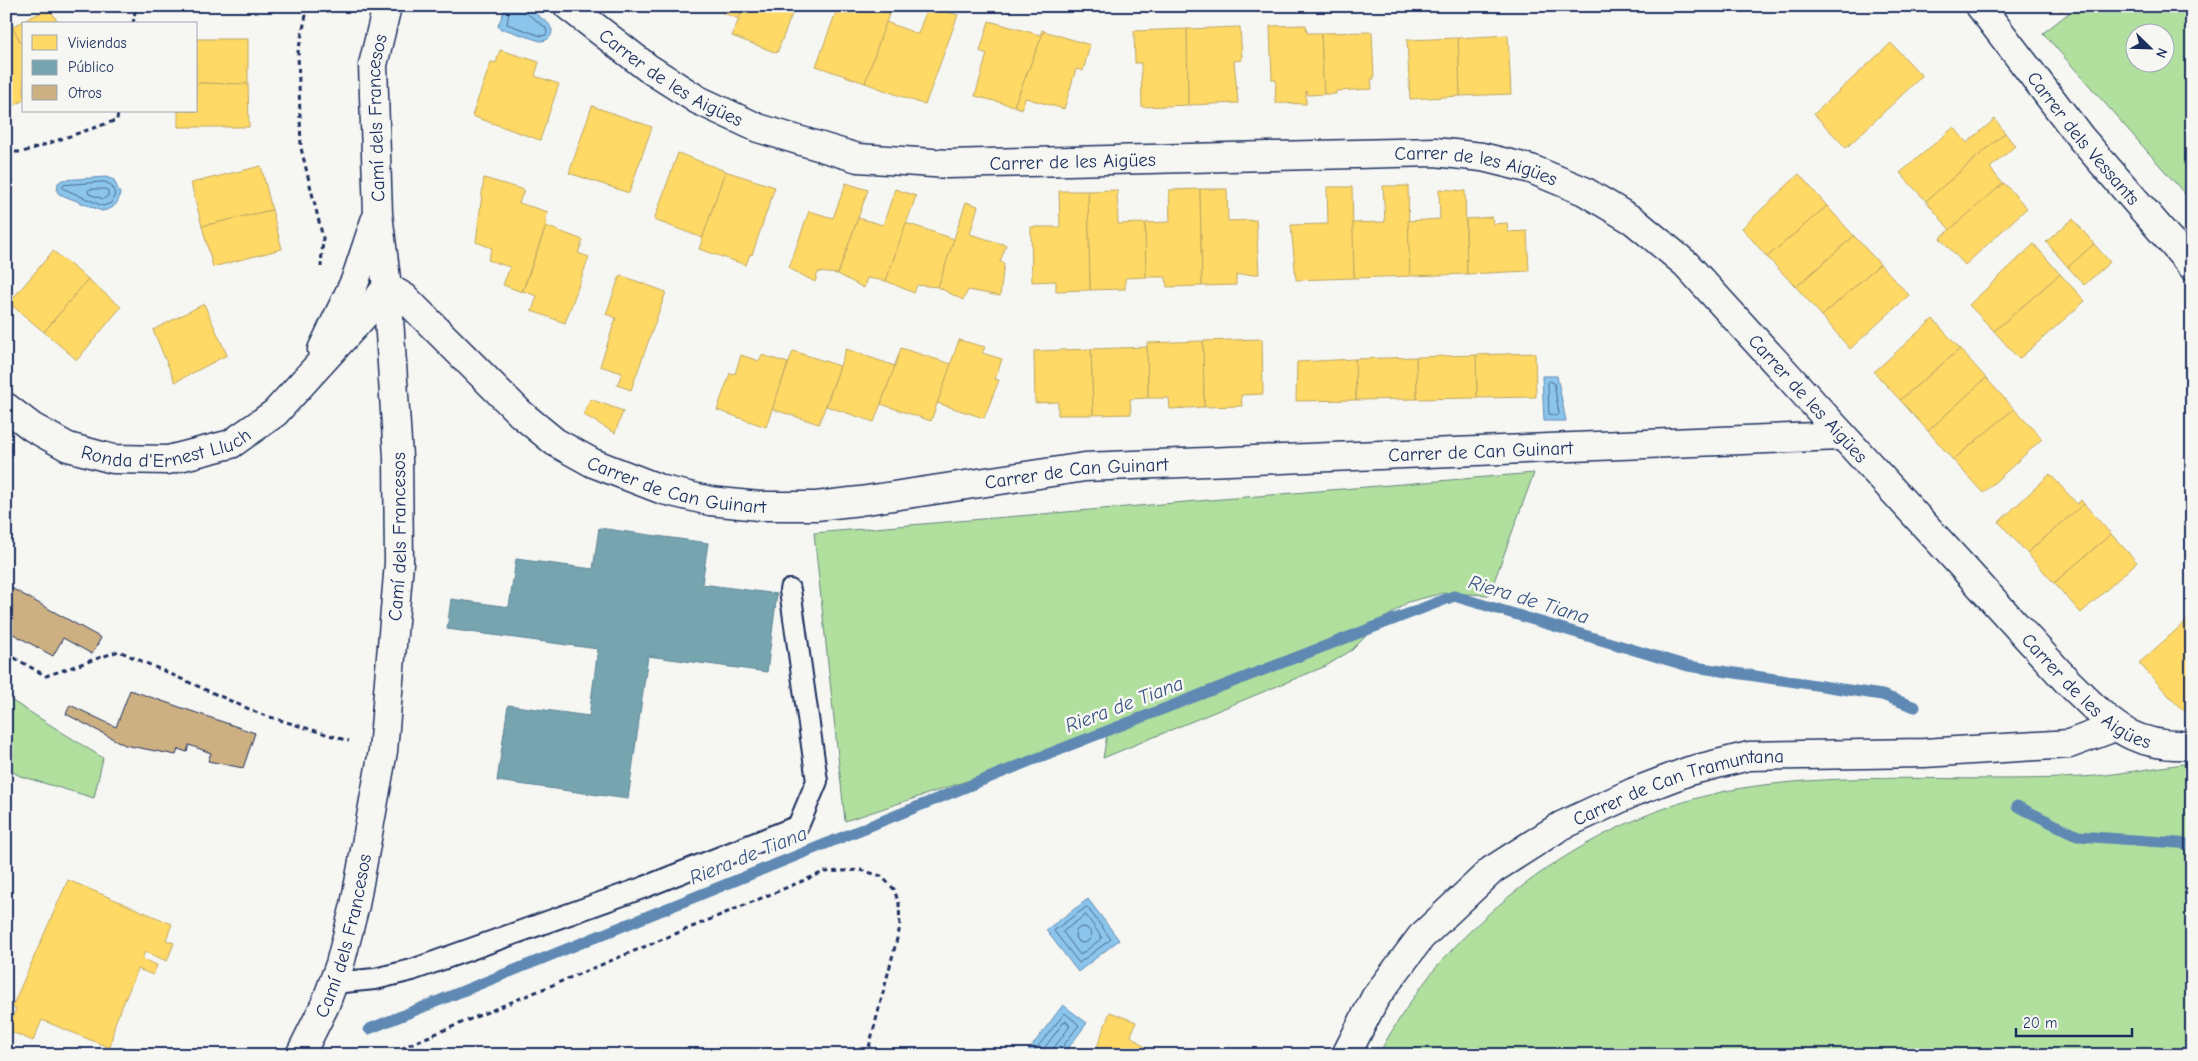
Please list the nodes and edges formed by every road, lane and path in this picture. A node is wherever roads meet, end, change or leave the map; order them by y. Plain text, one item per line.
1 (136, 6) edge
2 (308, 6) edge
3 (386, 6) edge
4 (568, 6) edge
5 (1980, 6) edge
6 (133, 22) edge
7 (118, 112) edge
8 (6, 152) edge
9 (378, 214) junction
10 (2192, 266) edge
11 (321, 272) dead end
12 (387, 287) junction
13 (314, 372) junction
14 (6, 407) edge
15 (1841, 436) junction
16 (790, 590) dead end
17 (6, 653) edge
18 (2115, 727) junction
19 (2192, 745) edge
20 (383, 751) junction
21 (333, 983) junction
22 (300, 1055) edge
23 (394, 1055) edge
24 (867, 1055) edge
25 (1346, 1055) edge

1 - 6 path
2 - 11 path
3 - 9 street, Camí dels Francesos
4 - 15 street, Carrer de les Aigües
5 - 10 street, Carrer dels Vessants
7 - 8 path
9 - 12 street, Camí dels Francesos
9 - 13 street, Ronda d'Ernest Lluch
12 - 13 street, Ronda d'Ernest Lluch
12 - 15 street, Carrer de Can Guinart
12 - 20 street, Camí dels Francesos
13 - 14 street, Ronda d'Ernest Lluch
15 - 18 street, Carrer de les Aigües
16 - 21 lane
17 - 20 path
18 - 19 street, Carrer de les Aigües
18 - 25 street, Carrer de Can Tramuntana
20 - 21 street, Camí dels Francesos
21 - 22 street, Camí dels Francesos
23 - 24 path

